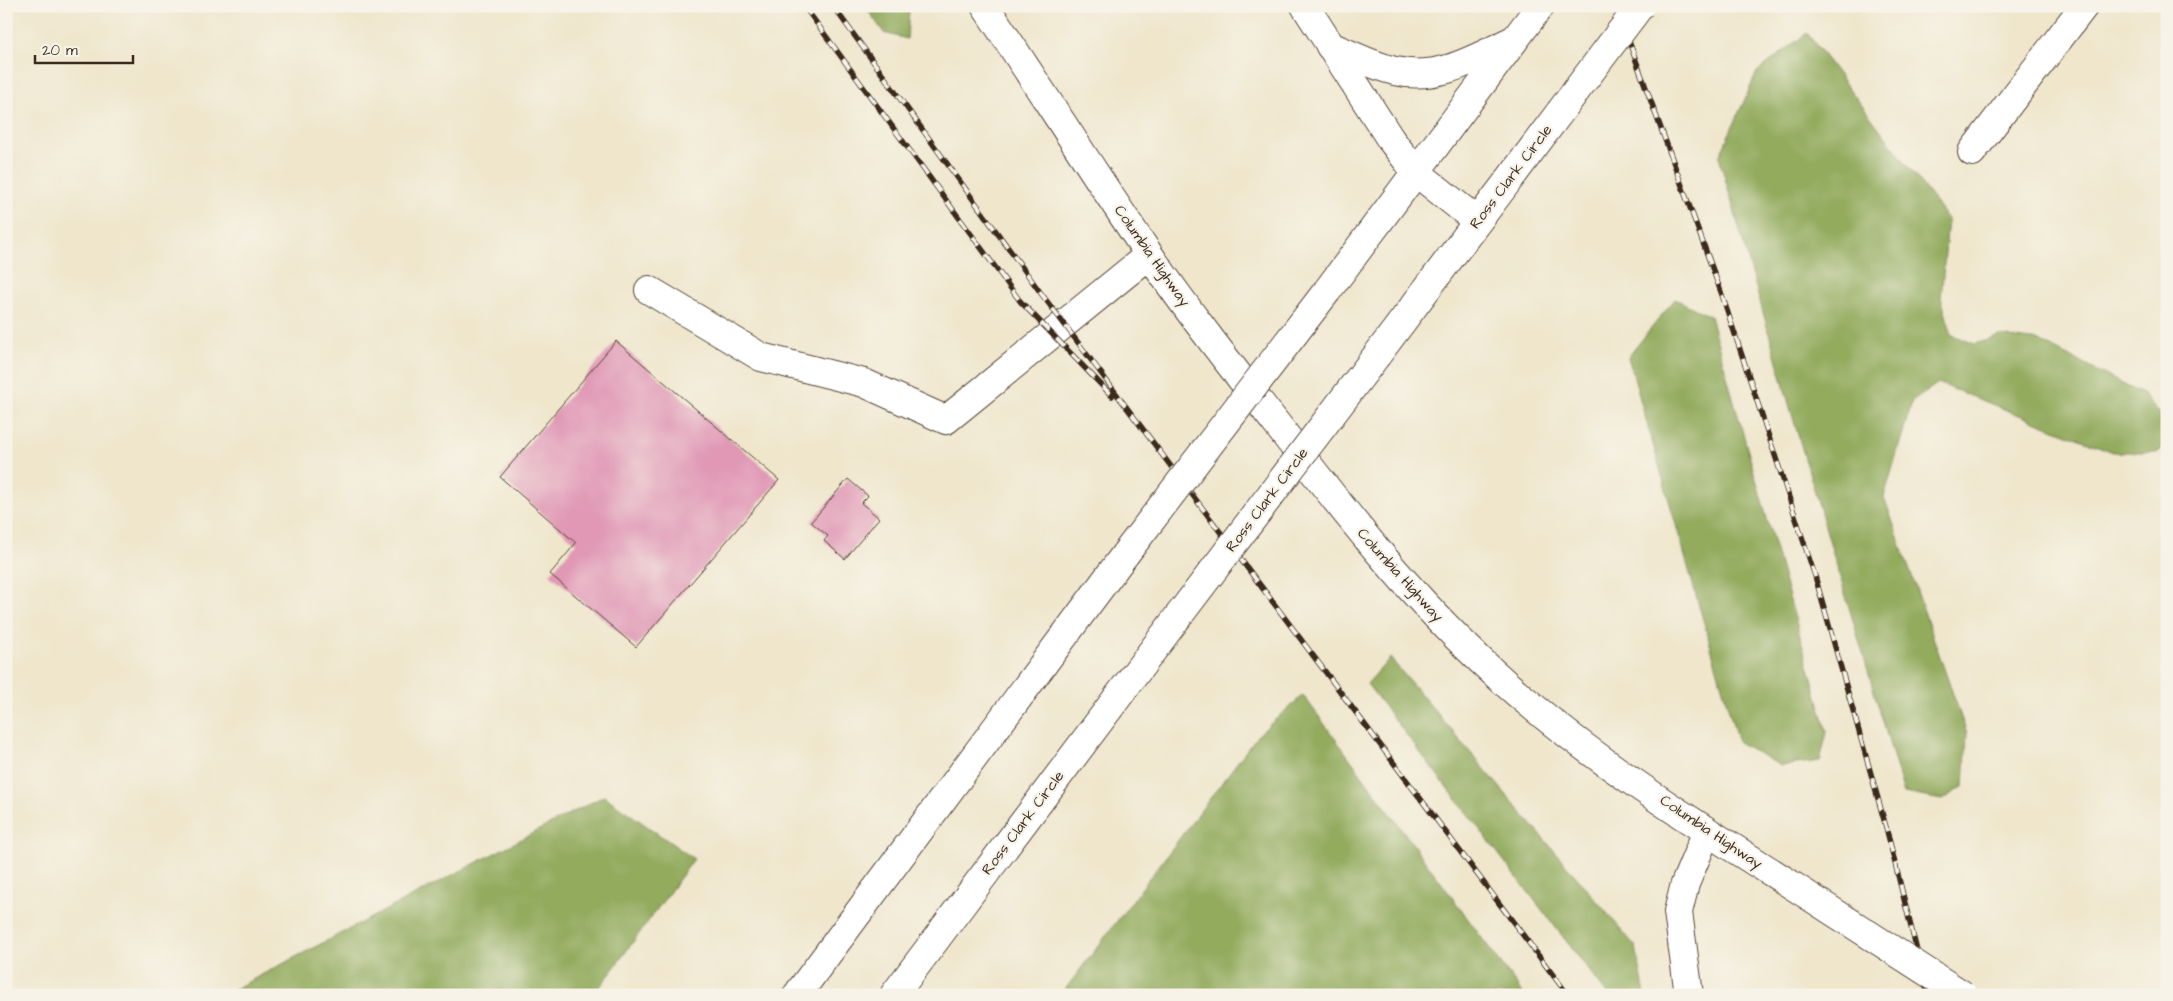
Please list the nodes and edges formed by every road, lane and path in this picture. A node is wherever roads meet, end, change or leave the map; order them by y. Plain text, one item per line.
1 (986, 6) edge
2 (1305, 6) edge
3 (1640, 6) edge
4 (2084, 6) edge
5 (1527, 24) edge
6 (1330, 46) junction
7 (1972, 152) dead end
8 (1416, 172) junction
9 (1477, 221) junction
10 (1149, 255) junction
11 (648, 290) dead end
12 (1707, 831) junction
13 (796, 995) edge
14 (894, 995) edge
15 (1689, 995) edge
16 (1962, 995) edge

1 - 10 main road, Columbia Highway
2 - 6 main road
3 - 9 main road, Ross Clark Circle, bridge
4 - 7 main road
5 - 6 main road
5 - 8 main road
6 - 8 main road
8 - 9 main road
8 - 13 main road, bridge
9 - 14 main road, Ross Clark Circle, bridge
10 - 11 main road
10 - 12 main road, Columbia Highway
12 - 15 main road
12 - 16 main road, Columbia Highway, bridge

